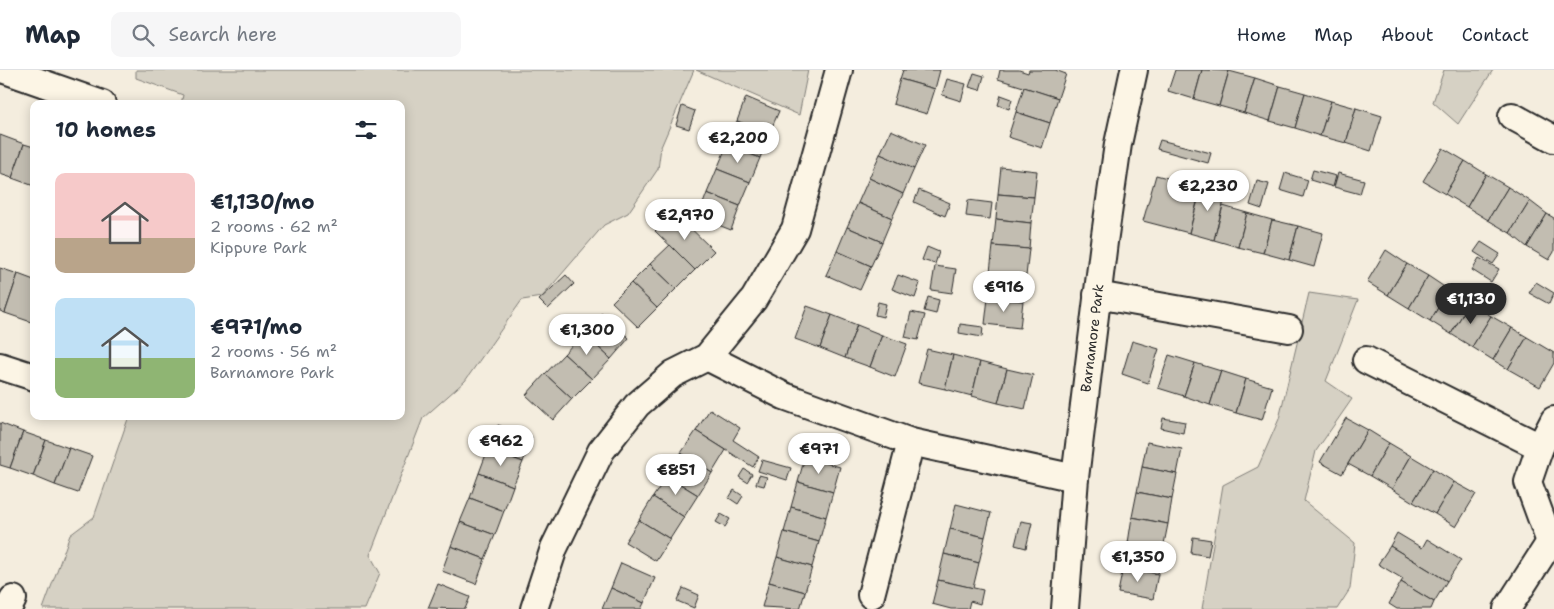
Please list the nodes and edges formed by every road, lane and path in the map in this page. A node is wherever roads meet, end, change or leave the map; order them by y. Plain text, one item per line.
1 (5, 70) edge
2 (840, 70) edge
3 (1134, 70) edge
4 (91, 100) edge
5 (1512, 116) dead end
6 (1554, 139) edge
7 (1098, 295) junction
8 (1289, 329) dead end
9 (707, 357) junction
10 (1366, 360) dead end
11 (0, 366) edge
12 (30, 376) edge
13 (1554, 420) edge
14 (911, 442) junction
15 (1540, 447) junction
16 (1075, 478) junction
17 (1552, 543) edge
18 (872, 595) dead end
19 (534, 609) edge
20 (1065, 609) edge
21 (1507, 609) edge

1 - 4 street
2 - 9 street
3 - 7 street, Barnamore Park
5 - 6 street
7 - 8 street
7 - 16 street, Barnamore Park
9 - 14 street
9 - 19 street
10 - 15 street
11 - 12 street
13 - 15 street
14 - 16 street
14 - 18 street
15 - 17 street
16 - 20 street, Barnamore Park
17 - 21 street

